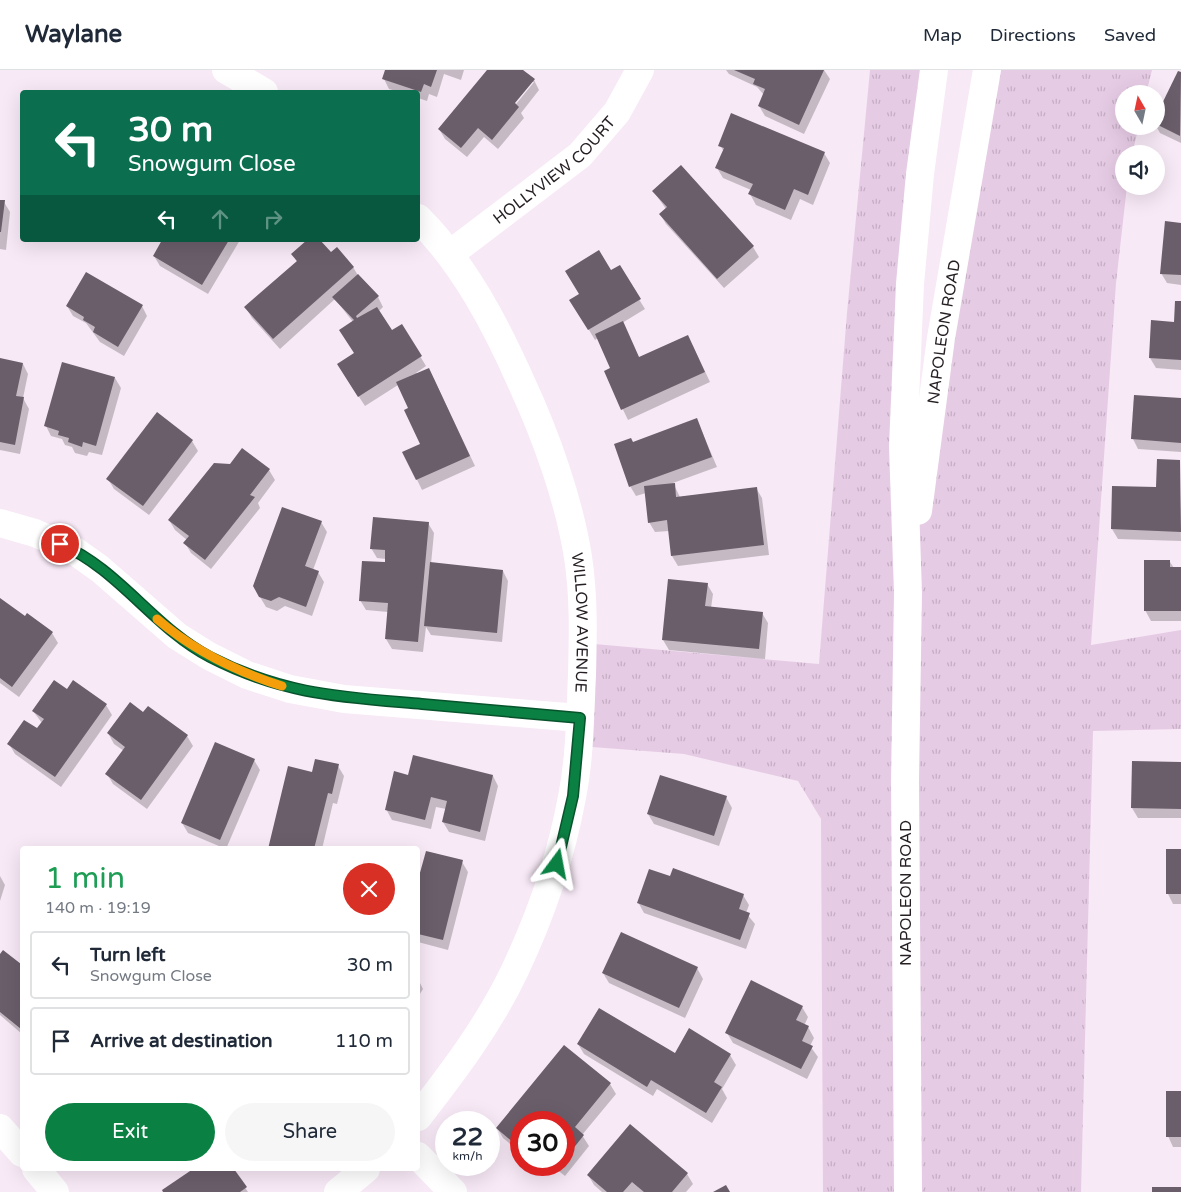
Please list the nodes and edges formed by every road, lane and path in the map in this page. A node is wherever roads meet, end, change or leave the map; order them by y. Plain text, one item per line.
1 (226, 70) edge
2 (640, 70) edge
3 (934, 70) edge
4 (987, 70) edge
5 (261, 90) edge
6 (420, 220) edge
7 (450, 254) junction
8 (0, 523) edge
9 (908, 593) junction
10 (580, 718) junction
11 (420, 1114) edge
12 (0, 1128) edge
13 (20, 1150) edge
14 (420, 1158) edge
15 (38, 1171) edge
16 (364, 1171) edge
17 (55, 1192) edge
18 (338, 1192) edge
19 (453, 1192) edge
20 (908, 1192) edge

1 - 5 street
2 - 7 street, HOLLYVIEW COURT
3 - 9 street, NAPOLEON ROAD
4 - 9 street, NAPOLEON ROAD
6 - 7 street, WILLOW AVENUE
7 - 10 street, WILLOW AVENUE
8 - 10 street
9 - 20 street, NAPOLEON ROAD
10 - 11 street, WILLOW AVENUE
12 - 13 street
14 - 19 street
15 - 17 street
16 - 18 street

